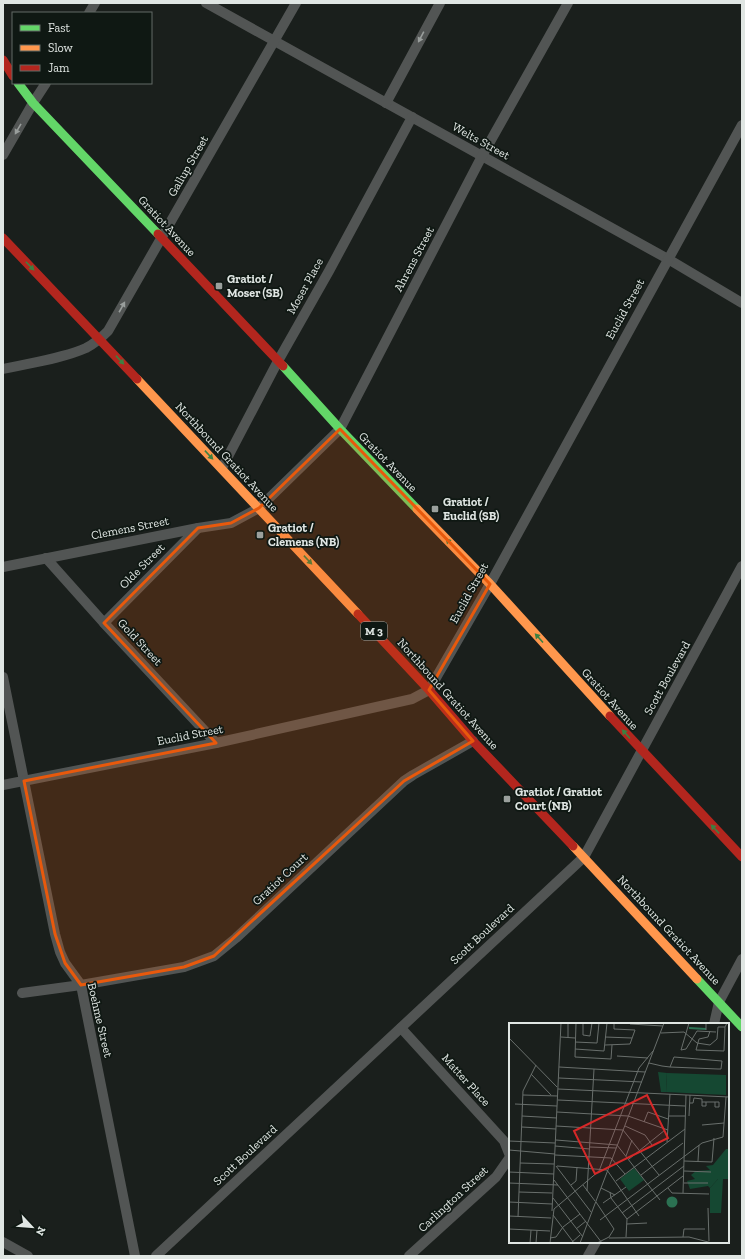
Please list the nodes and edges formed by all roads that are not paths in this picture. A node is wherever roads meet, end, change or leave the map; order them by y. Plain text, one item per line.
1 (95, 3) edge
2 (206, 3) edge
3 (296, 3) edge
4 (440, 3) edge
5 (568, 3) edge
6 (90, 12) edge
7 (274, 41) junction
8 (3, 60) edge
9 (12, 74) edge
10 (19, 84) edge
11 (45, 84) edge
12 (33, 103) junction
13 (386, 103) junction
14 (412, 117) junction
15 (742, 125) edge
16 (3, 155) edge
17 (482, 156) junction
18 (3, 238) edge
19 (162, 238) junction
20 (668, 259) junction
21 (742, 303) edge
22 (100, 339) junction
23 (278, 361) junction
24 (3, 369) edge
25 (340, 429) junction
26 (222, 468) junction
27 (259, 508) junction
28 (198, 528) junction
29 (46, 558) junction
30 (742, 566) edge
31 (3, 567) edge
32 (490, 584) junction
33 (104, 623) junction
34 (3, 677) edge
35 (429, 690) junction
36 (473, 741) junction
37 (216, 743) junction
38 (642, 751) junction
39 (24, 781) junction
40 (3, 785) edge
41 (584, 856) junction
42 (742, 857) edge
43 (742, 959) edge
44 (81, 985) junction
45 (22, 993) dead end
46 (719, 1002) junction
47 (714, 1023) edge
48 (742, 1027) edge
49 (401, 1028) junction
50 (509, 1154) edge
51 (3, 1242) edge
52 (595, 1243) edge
53 (28, 1256) edge
54 (135, 1256) edge
55 (156, 1256) edge
56 (409, 1256) edge
57 (588, 1256) edge

1 - 6 street
2 - 7 street, Welts Street
3 - 7 street, Gallup Street
4 -> 13 street
5 - 17 street, Ahrens Street
7 - 13 street, Welts Street
7 - 19 street, Gallup Street
8 - 9 main road
10 - 12 main road, Gratiot Avenue
11 - 12 street
12 -> 16 street
12 - 19 main road, Gratiot Avenue
13 - 14 street, Welts Street
14 - 17 street, Welts Street
14 - 23 street, Moser Place
15 - 20 street, Euclid Street
17 - 20 street, Welts Street
17 - 25 street, Ahrens Street
18 -> 22 main road, Northbound Gratiot Avenue / M 3
22 -> 19 street, Gallup Street
19 - 23 main road, Gratiot Avenue
20 - 21 street, Welts Street
20 - 32 street, Euclid Street
22 - 24 street, Gallup Street
22 -> 26 main road, Northbound Gratiot Avenue / M 3
23 - 25 main road, Gratiot Avenue
23 - 26 street, Moser Place
25 - 27 street, Ahrens Street
32 -> 25 main road, Gratiot Avenue
26 - 27 main road, Northbound Gratiot Avenue / M 3
27 - 28 street, Clemens Street
27 -> 35 main road, Northbound Gratiot Avenue / M 3
28 - 29 street, Clemens Street
28 - 33 street, Olde Street
29 - 31 street, Clemens Street
29 - 33 street, Gold Street
30 - 38 street, Scott Boulevard
32 - 35 street, Euclid Street
38 -> 32 main road, Gratiot Avenue
33 - 37 street, Gold Street
34 - 39 street, Boehme Street
35 - 36 main road, Northbound Gratiot Avenue / M 3
35 - 37 street, Euclid Street
36 - 41 main road, Northbound Gratiot Avenue / M 3
36 - 44 street, Gratiot Court
37 - 39 street, Euclid Street
38 - 41 street, Scott Boulevard
42 -> 38 main road, Gratiot Avenue
39 - 40 street, Euclid Street
39 - 44 street, Boehme Street
41 - 46 main road, Northbound Gratiot Avenue / M 3
41 - 49 street, Scott Boulevard
43 - 46 street
44 - 45 street, Gratiot Court
44 - 54 street, Boehme Street
46 - 47 street
46 - 48 main road, Northbound Gratiot Avenue / M 3
49 - 50 street, Matter Place
49 - 55 street, Scott Boulevard
50 - 56 street, Carlington Street
51 - 53 street
52 - 57 street

